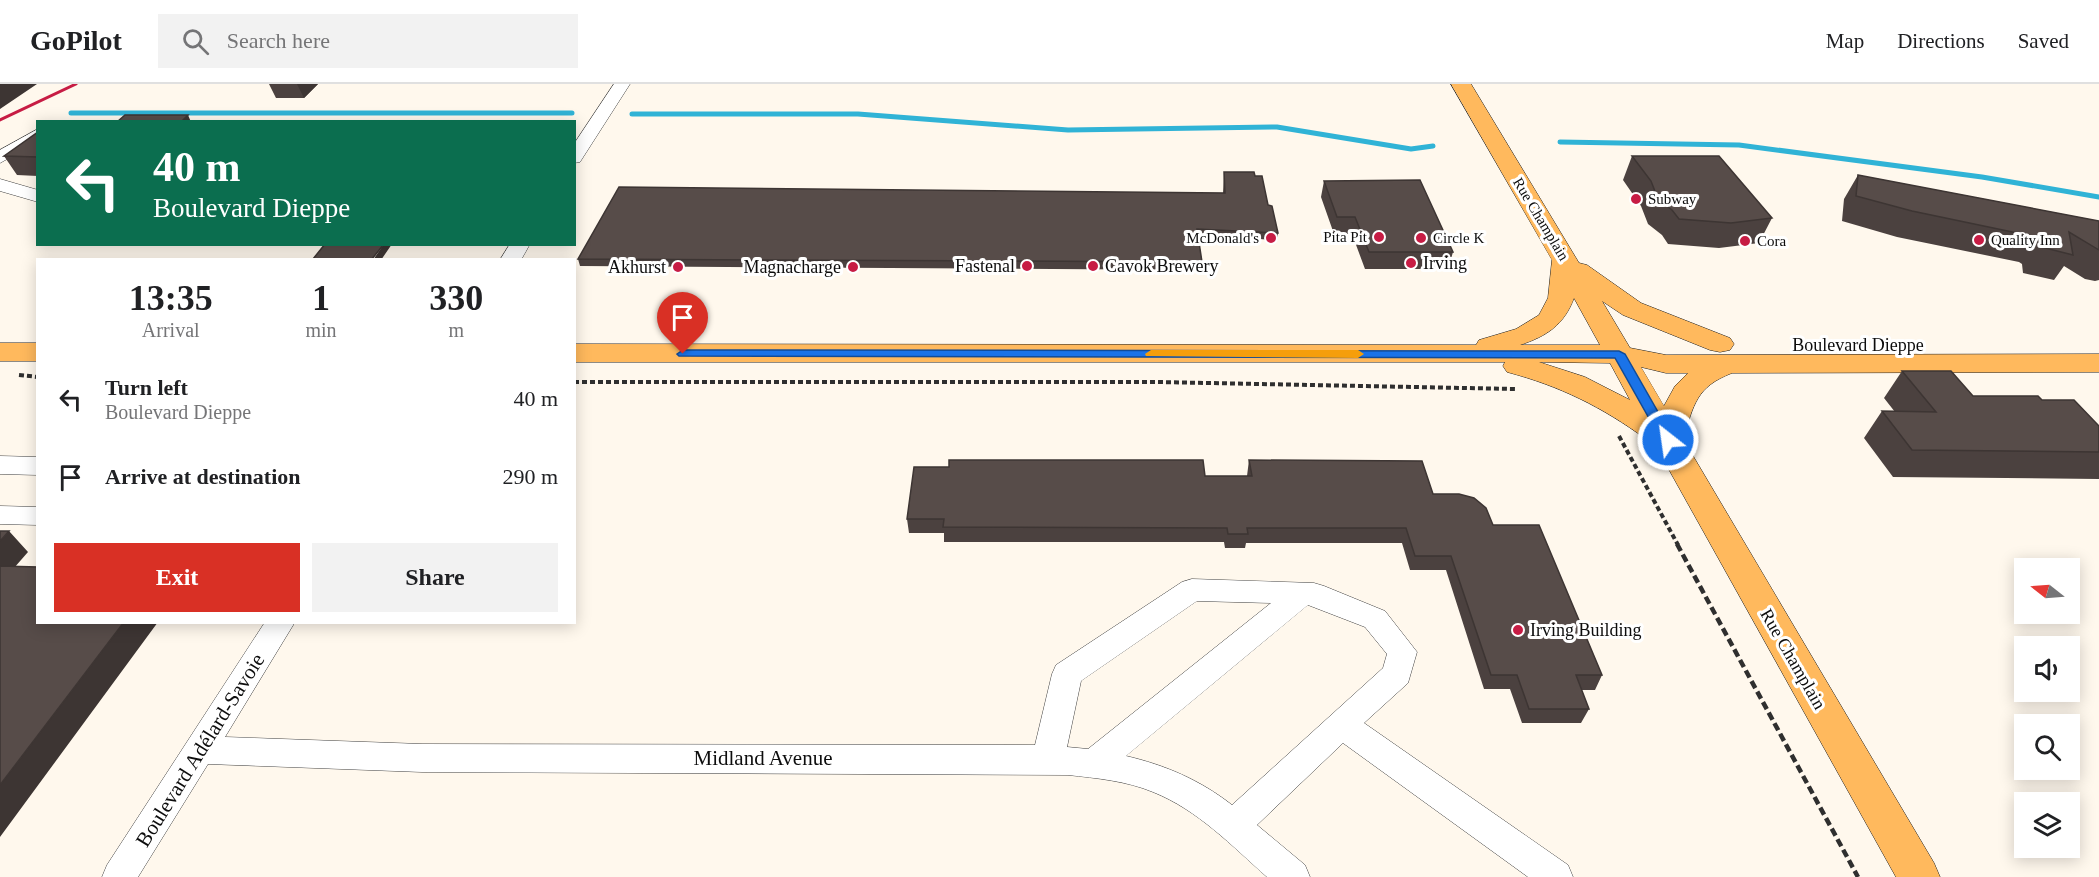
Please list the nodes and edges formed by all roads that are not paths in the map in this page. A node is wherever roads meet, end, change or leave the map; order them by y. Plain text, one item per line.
1 (622, 84) edge
2 (1461, 84) edge
3 (36, 135) edge
4 (582, 136) edge
5 (576, 152) edge
6 (0, 158) edge
7 (0, 185) edge
8 (36, 195) edge
9 (1566, 260) junction
10 (2099, 348) edge
11 (0, 352) edge
12 (36, 352) edge
13 (578, 353) edge
14 (1460, 354) junction
15 (1619, 354) junction
16 (1725, 354) junction
17 (2099, 363) edge
18 (1668, 440) junction
19 (0, 465) edge
20 (36, 466) edge
21 (0, 515) edge
22 (36, 516) edge
23 (1302, 594) junction
24 (279, 624) edge
25 (1342, 725) junction
26 (200, 750) junction
27 (1048, 759) junction
28 (1094, 763) junction
29 (1232, 826) junction
30 (119, 877) edge
31 (1293, 877) edge
32 (1556, 877) edge
33 (1919, 877) edge

1 - 4 street
2 - 9 main road, Rue Champlain
3 - 6 street
4 - 5 street
7 - 8 street
9 - 14 main road
9 - 15 main road, Rue Champlain
9 - 16 main road
10 - 16 main road, Boulevard Dieppe
11 - 12 main road
13 - 14 main road, Boulevard Dieppe
14 - 15 main road, Boulevard Dieppe
14 - 18 main road
15 - 16 main road, Boulevard Dieppe
15 - 18 main road, Rue Champlain
16 - 17 main road, Boulevard Dieppe
16 - 18 main road
18 - 33 main road, Rue Champlain
19 - 20 street
21 - 22 street
23 - 25 street
23 - 27 street
23 - 28 street
24 - 26 street, Boulevard Adélard-Savoie
25 - 29 street
25 - 32 street
26 - 27 street, Midland Avenue
26 - 30 street, Boulevard Adélard-Savoie
27 - 28 street, Midland Avenue
28 - 29 street, Midland Avenue
29 - 31 street, Midland Avenue

